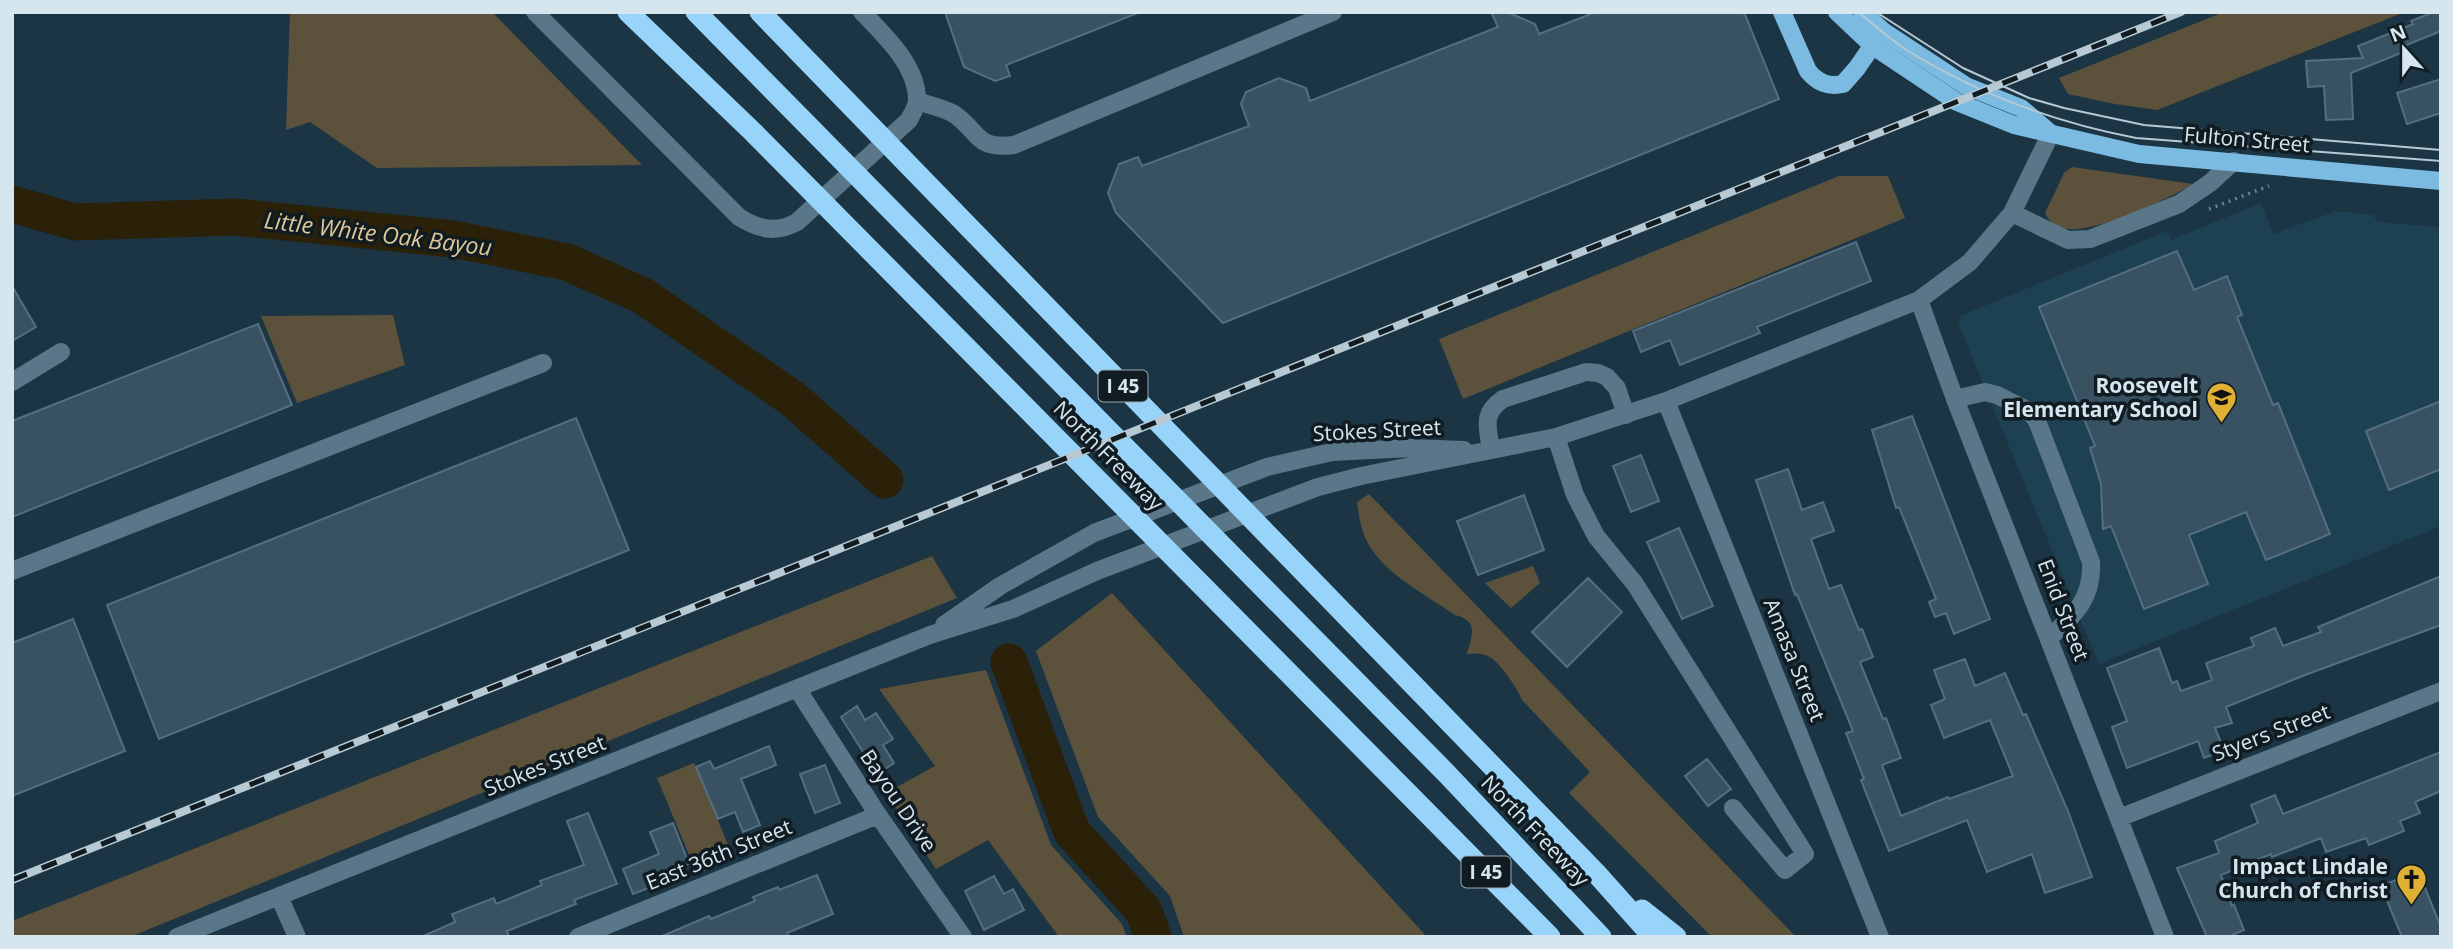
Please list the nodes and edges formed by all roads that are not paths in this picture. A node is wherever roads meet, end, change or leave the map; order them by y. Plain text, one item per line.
1 (535, 12) edge
2 (628, 12) edge
3 (696, 12) edge
4 (1333, 12) edge
5 (1783, 12) edge
6 (1837, 12) edge
7 (1862, 12) edge
8 (764, 16) edge
9 (873, 16) edge
10 (1883, 31) junction
11 (1873, 46) junction
12 (917, 102) junction
13 (2051, 133) junction
14 (2234, 160) junction
15 (2441, 181) edge
16 (2012, 213) junction
17 (1919, 300) junction
18 (61, 352) dead end
19 (542, 363) dead end
20 (12, 382) edge
21 (1955, 399) junction
22 (1666, 401) junction
23 (1626, 415) junction
24 (1556, 437) junction
25 (1491, 450) junction
26 (12, 571) edge
27 (930, 635) junction
28 (2049, 638) junction
29 (798, 690) junction
30 (2441, 691) edge
31 (1733, 808) dead end
32 (878, 815) junction
33 (2119, 818) junction
34 (1596, 873) junction
35 (279, 896) junction
36 (177, 937) edge
37 (297, 937) edge
38 (578, 937) edge
39 (962, 937) edge
40 (1550, 937) edge
41 (1601, 937) edge
42 (1653, 937) edge
43 (1676, 937) edge
44 (1880, 937) edge
45 (2165, 937) edge

1 - 12 street
2 - 40 highway, North Freeway / I 45
3 - 41 highway, North Freeway
4 - 12 street
5 - 11 main road
6 - 11 main road, Fulton Street
7 - 10 main road, Fulton Street
8 - 34 highway, North Freeway / I 45
9 - 12 street
10 - 11 main road
10 - 13 main road, Fulton Street
11 - 13 main road, Fulton Street
13 - 14 main road, Fulton Street
13 - 16 street, Stokes Street
14 - 15 main road, Fulton Street
14 - 16 street
16 - 17 street, Stokes Street
17 - 21 street, Enid Street
17 - 22 street, Stokes Street
18 - 20 street
19 - 26 street
21 - 28 street, Enid Street
21 - 28 street
22 - 23 street, Stokes Street
22 - 44 street, Amasa Street
23 - 24 street, Stokes Street
23 - 25 street
24 - 25 street, Stokes Street
24 - 31 street
25 - 27 street, Stokes Street
25 - 27 street, Stokes Street
27 - 29 street, Stokes Street
28 - 33 street, Enid Street
29 - 32 street, Bayou Drive
29 - 35 street, Stokes Street
30 - 33 street, Styers Street
32 - 38 street, East 36th Street
32 - 39 street, Bayou Drive
33 - 45 street, Enid Street
34 - 42 highway, North Freeway / I 45
34 - 43 highway
35 - 36 street, Stokes Street
35 - 37 street

